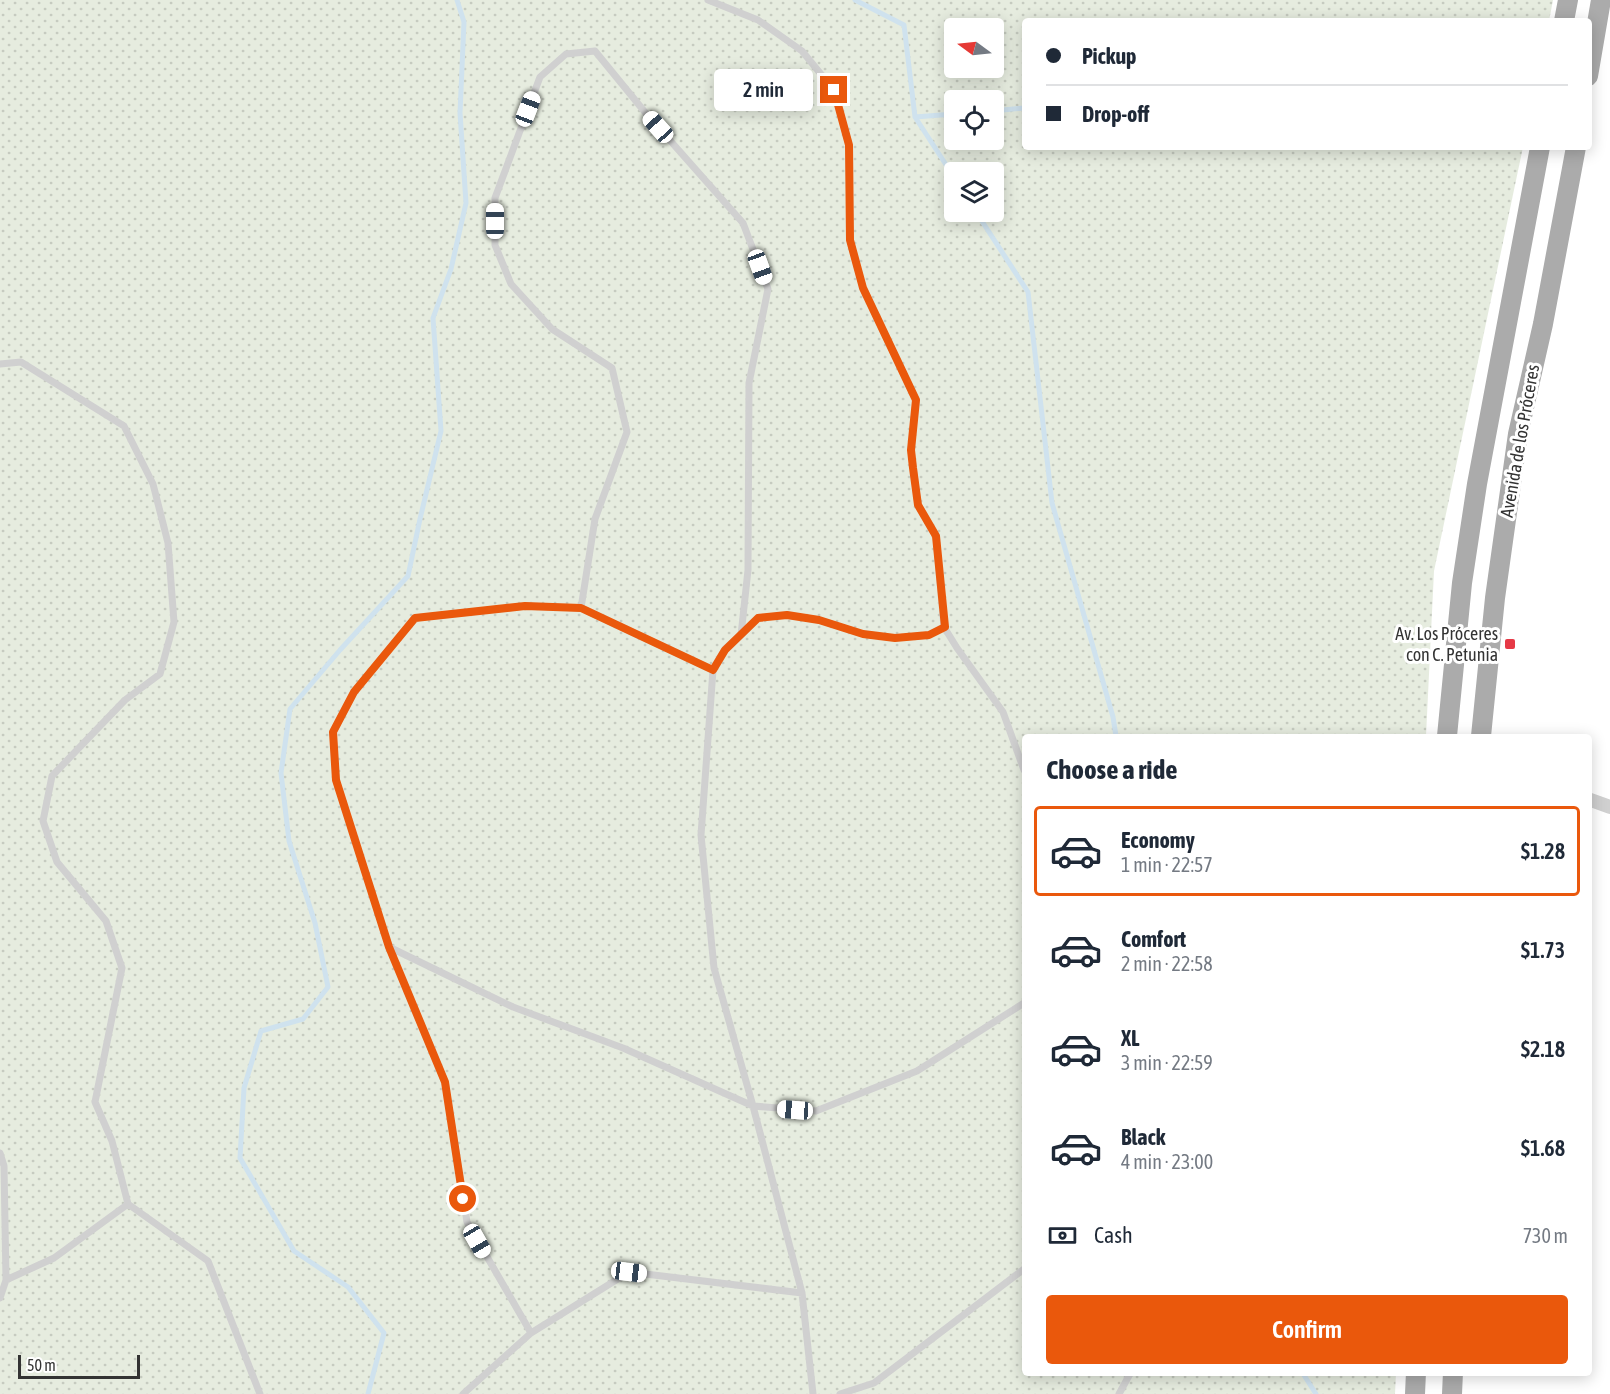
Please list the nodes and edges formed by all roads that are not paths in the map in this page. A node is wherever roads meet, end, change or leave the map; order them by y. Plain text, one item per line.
1 (708, 0) edge
2 (1568, 0) edge
3 (1601, 0) edge
4 (1565, 18) edge
5 (1592, 53) edge
6 (1539, 150) edge
7 (1575, 150) edge
8 (0, 364) edge
9 (581, 608) junction
10 (945, 627) junction
11 (741, 635) junction
12 (713, 670) junction
13 (1447, 734) edge
14 (1481, 734) edge
15 (1022, 764) edge
16 (1610, 794) edge
17 (1592, 800) edge
18 (1610, 807) edge
19 (389, 947) junction
20 (1022, 1004) edge
21 (753, 1106) junction
22 (0, 1153) edge
23 (128, 1204) junction
24 (1022, 1271) edge
25 (6, 1280) junction
26 (802, 1293) junction
27 (0, 1298) edge
28 (531, 1333) junction
29 (1129, 1376) edge
30 (1416, 1376) edge
31 (1453, 1376) edge
32 (260, 1394) edge
33 (463, 1394) edge
34 (813, 1394) edge
35 (840, 1394) edge
36 (1119, 1394) edge
37 (1414, 1394) edge
38 (1452, 1394) edge

1 - 10 lane
2 - 4 main road
3 - 5 main road
6 - 13 main road, Avenida de los Próceres
7 - 14 main road, Avenida de los Próceres
8 - 23 lane
9 - 11 lane
9 - 12 lane
9 - 19 lane
10 - 11 lane
10 - 15 lane
11 - 12 lane
12 - 21 lane
16 - 18 street
17 - 18 street
19 - 21 lane
19 - 28 lane
20 - 21 lane
21 - 26 lane
22 - 25 lane
23 - 25 lane
23 - 32 lane
24 - 35 lane
25 - 27 lane
26 - 28 lane
26 - 34 lane
28 - 33 lane
29 - 36 lane
30 - 37 main road
31 - 38 main road

